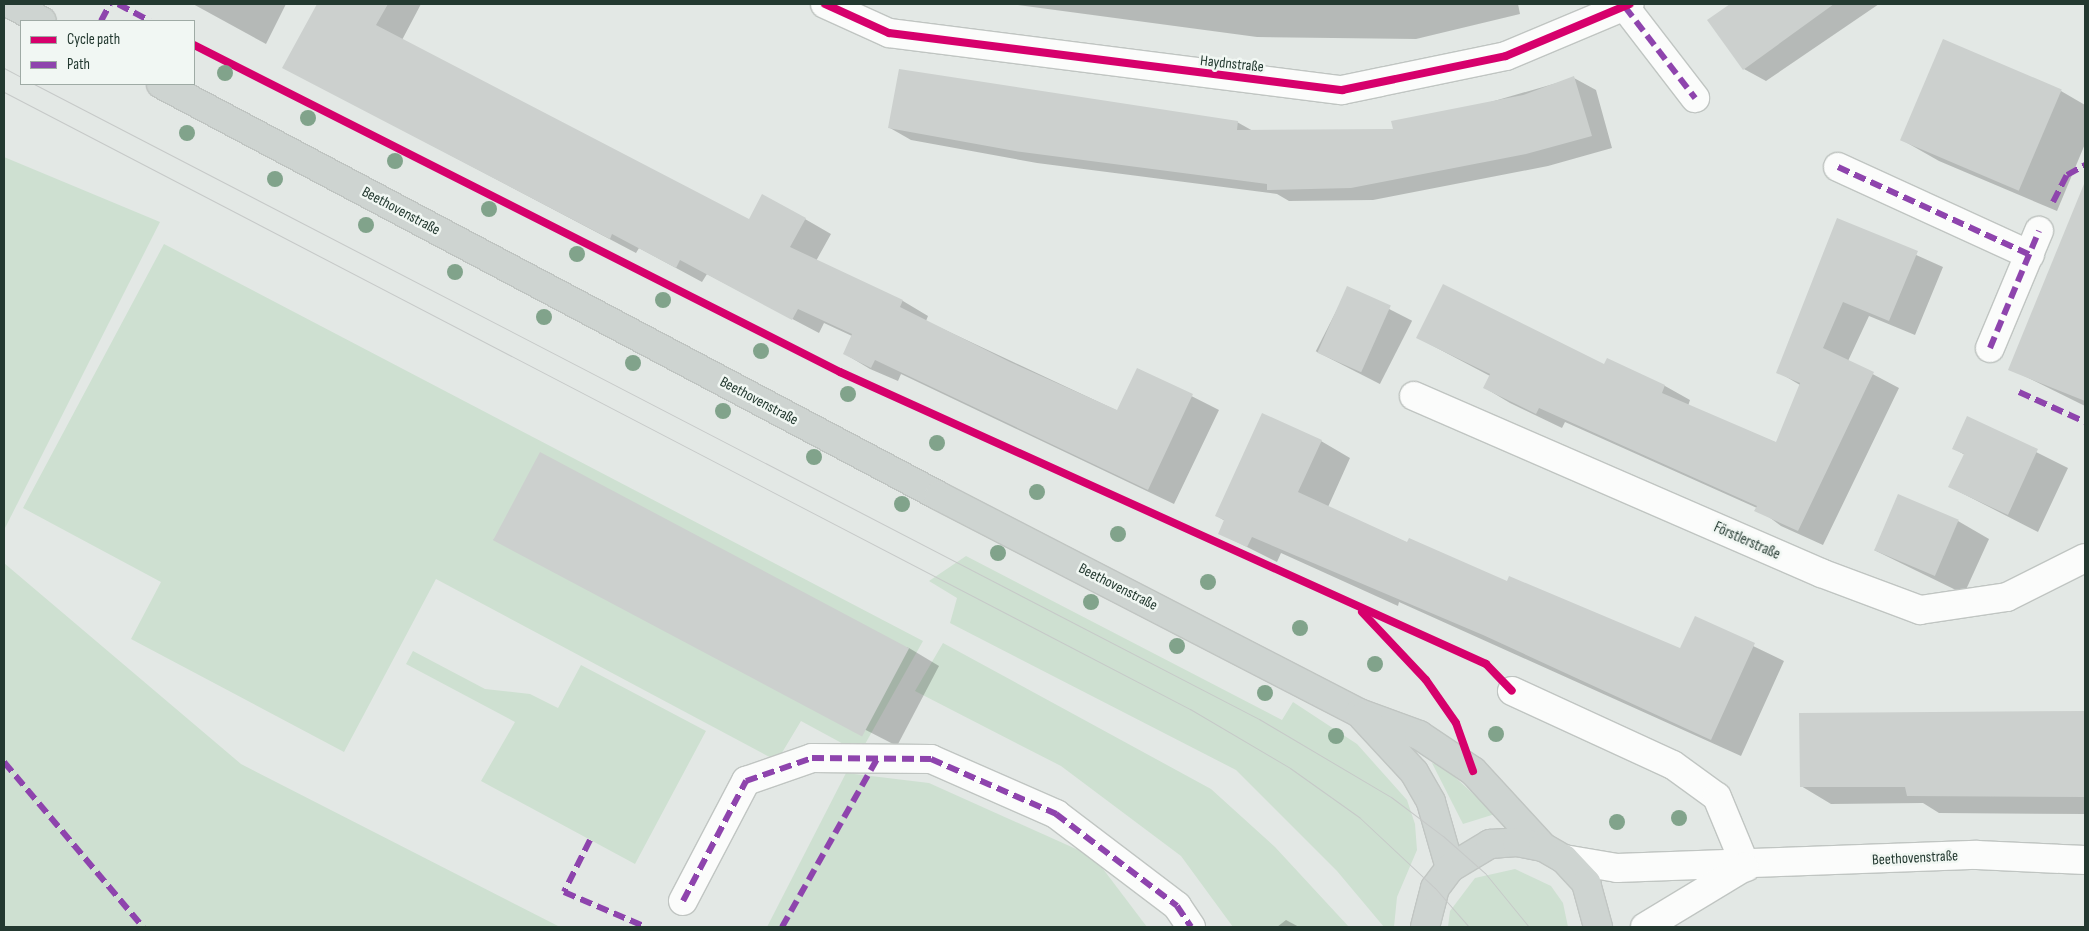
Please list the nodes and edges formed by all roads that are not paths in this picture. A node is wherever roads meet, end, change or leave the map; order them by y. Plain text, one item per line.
1 (11, 4) edge
2 (825, 4) edge
3 (1627, 5) edge
4 (40, 20) edge
5 (163, 85) edge
6 (1695, 98) dead end
7 (1838, 167) dead end
8 (1990, 348) dead end
9 (1414, 396) dead end
10 (2085, 558) edge
11 (1512, 691) dead end
12 (1359, 713) junction
13 (1554, 853) junction
14 (2085, 860) edge
15 (1746, 867) junction
16 (1450, 868) junction
17 (683, 901) dead end
18 (1191, 927) edge
19 (1425, 927) edge
20 (1598, 927) edge
21 (1645, 927) edge

1 - 4 main road
2 - 3 street, Haydnstraße
3 - 6 street
5 - 12 main road, Beethovenstraße
7 - 8 street
9 - 10 street, Förstlerstraße
11 - 15 street
12 - 13 main road, Beethovenstraße
12 - 16 main road, Beethovenstraße
13 - 15 street, Beethovenstraße
13 - 16 main road, Beethovenstraße
13 - 20 main road, Beethovenstraße
14 - 15 street, Beethovenstraße
15 - 21 street, Beethovenstraße
16 - 19 main road, Beethovenstraße
17 - 18 street

